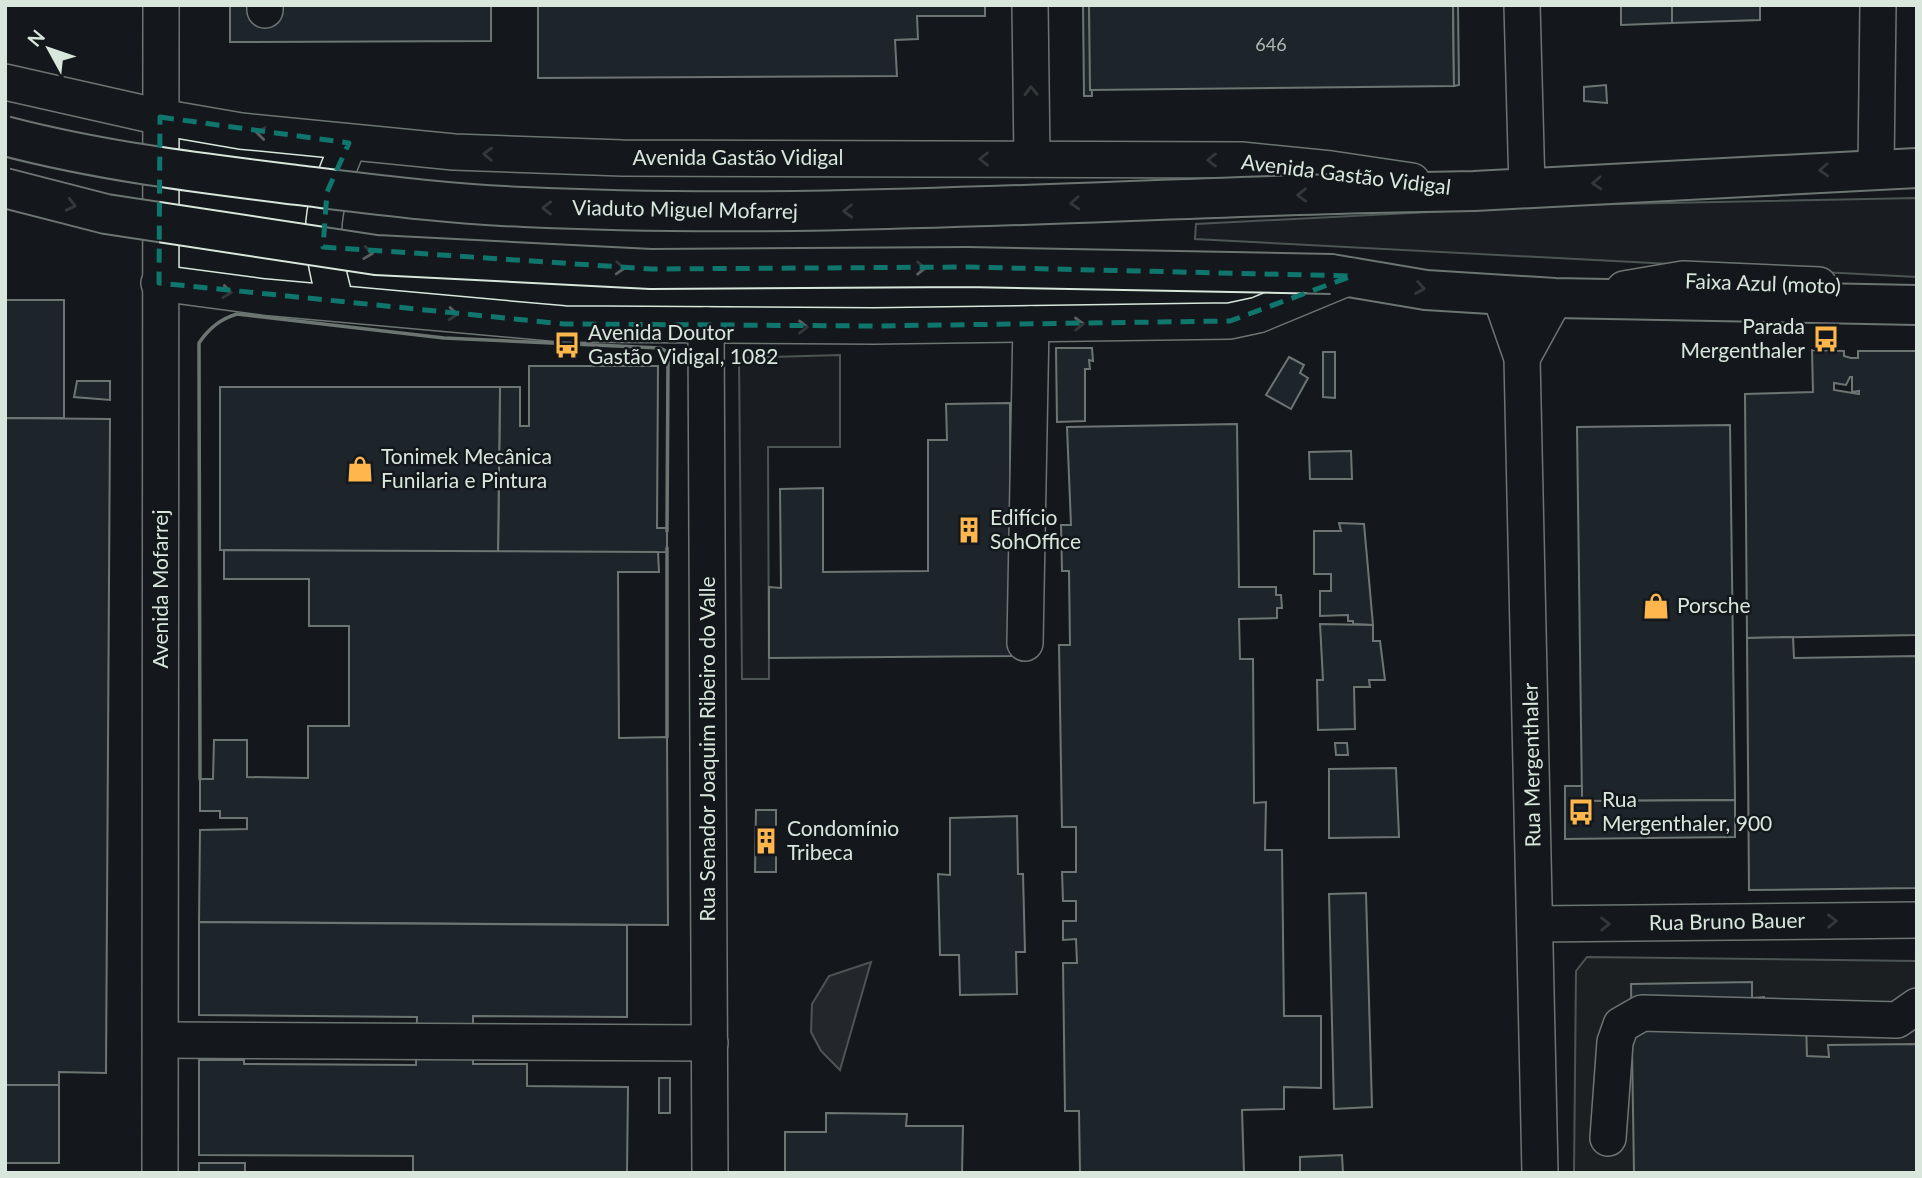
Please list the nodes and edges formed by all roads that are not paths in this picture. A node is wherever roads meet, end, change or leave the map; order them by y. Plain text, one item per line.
1 (161, 5) edge
2 (1030, 5) edge
3 (1522, 5) edge
4 (1878, 5) edge
5 (5, 82) edge
6 (160, 117) junction
7 (5, 136) edge
8 (349, 143) junction
9 (1031, 159) junction
10 (1876, 168) junction
11 (1917, 168) edge
12 (5, 188) edge
13 (1527, 188) junction
14 (1474, 191) junction
15 (1371, 193) joint
16 (1342, 275) junction
17 (159, 283) junction
18 (1917, 291) edge
19 (1500, 295) junction
20 (1562, 298) junction
21 (336, 303) junction
22 (1917, 305) edge
23 (1031, 324) junction
24 (706, 325) junction
25 (1522, 358) junction
26 (1025, 643) dead end
27 (1917, 920) edge
28 (1536, 925) junction
29 (1917, 1006) edge
30 (161, 1040) junction
31 (710, 1043) junction
32 (1608, 1138) dead end
33 (160, 1173) edge
34 (710, 1173) edge
35 (1540, 1173) edge

1 - 6 street, Avenida Mofarrej
9 -> 2 street
3 - 13 street
4 - 10 street
5 - 6 street, Avenida Gastão Vidigal
8 -> 6 street, Avenida Gastão Vidigal
6 - 17 street, Avenida Mofarrej
15 -> 7 highway, Viaduto Miguel Mofarrej, bridge
9 -> 8 street, Avenida Gastão Vidigal
8 - 21 street
14 -> 9 street, Avenida Gastão Vidigal
10 - 11 highway, Avenida Gastão Vidigal
10 -> 13 highway, Avenida Gastão Vidigal
12 -> 16 highway, bridge
13 - 14 highway, Avenida Gastão Vidigal
14 - 15 highway, Avenida Gastão Vidigal
16 -> 19 highway
23 -> 16 street
17 -> 21 street
17 - 30 street, Avenida Mofarrej
18 - 20 street, Faixa Azul (moto)
19 - 20 highway
19 - 25 street, Rua Mergenthaler
20 - 22 highway
20 - 25 street
21 -> 24 street
24 -> 23 street
23 - 26 street
24 - 31 street, Rua Senador Joaquim Ribeiro do Valle
25 - 28 street, Rua Mergenthaler
28 -> 27 street, Rua Bruno Bauer
28 - 35 street, Rua Mergenthaler
29 - 32 street
30 - 31 street
30 - 33 street, Avenida Mofarrej
31 - 34 street, Rua Senador Joaquim Ribeiro do Valle

